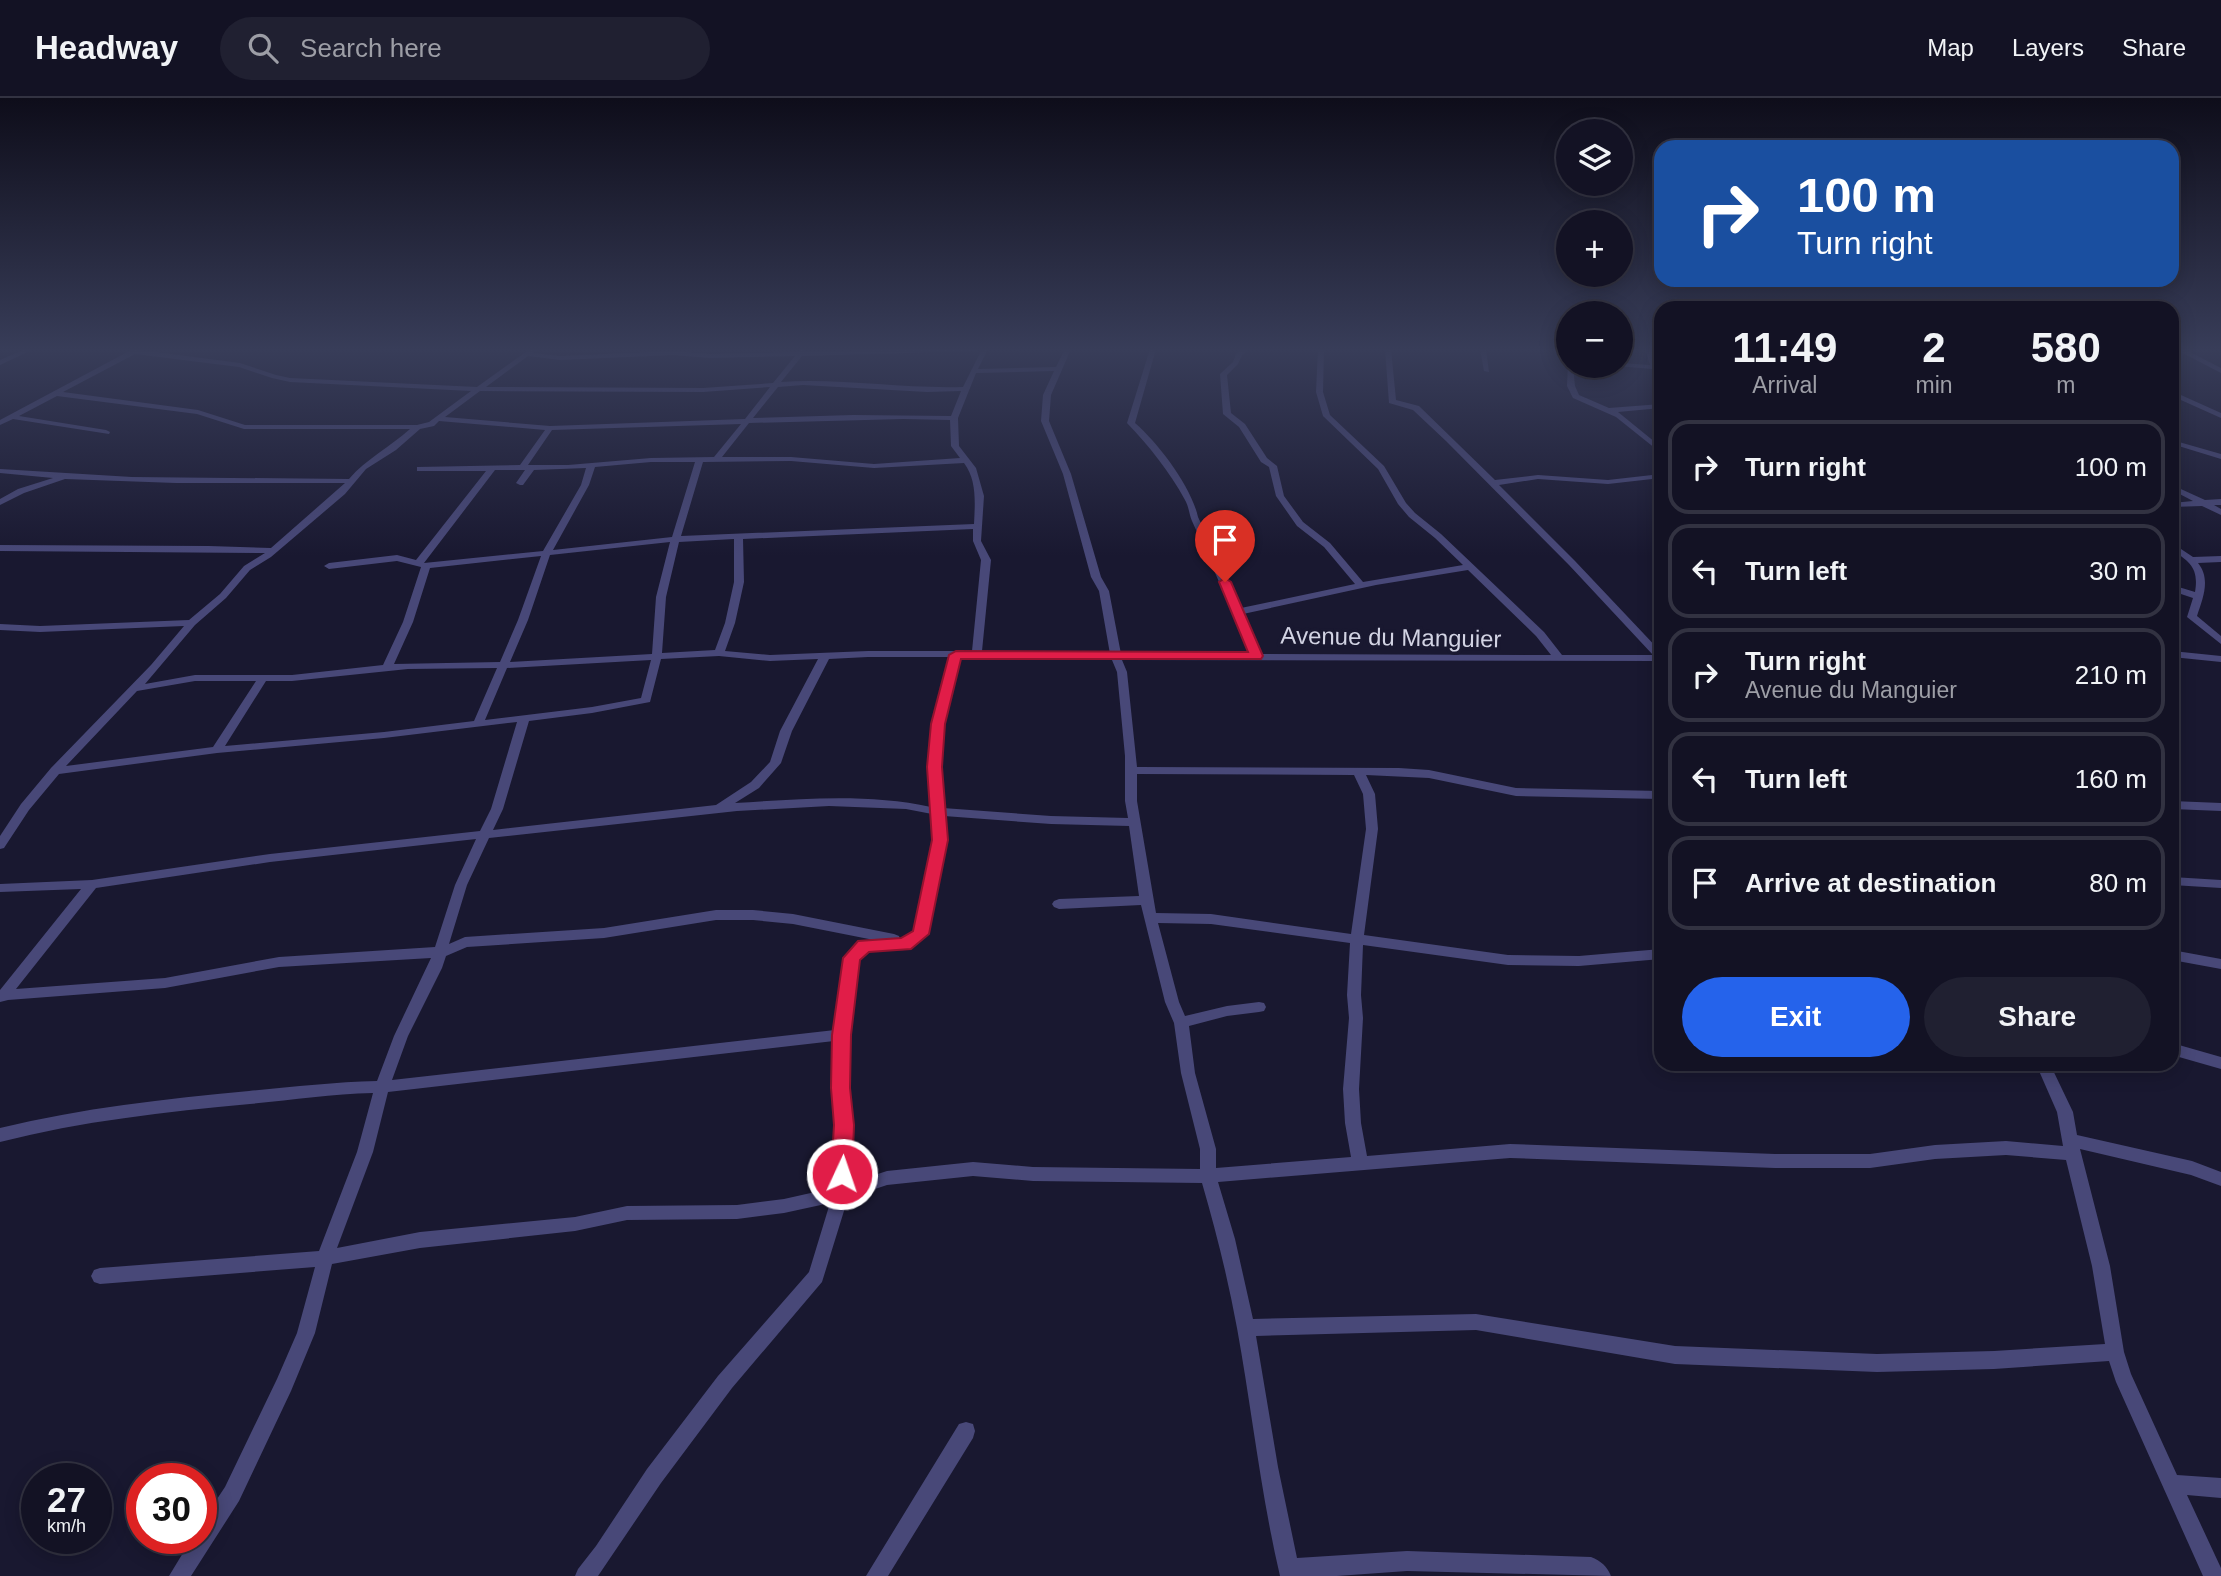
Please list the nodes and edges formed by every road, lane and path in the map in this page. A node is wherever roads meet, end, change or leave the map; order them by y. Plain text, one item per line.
1 (18, 418) edge
2 (216, 418) edge
3 (954, 418) joint
4 (1045, 418) edge
5 (1132, 418) edge
6 (1230, 418) edge
7 (1329, 418) edge
8 (1426, 418) edge
9 (1620, 418) edge
10 (438, 419) joint
11 (748, 420) junction
12 (417, 427) junction
13 (550, 428) junction
14 (106, 432) dead end
15 (2179, 444) edge
16 (1654, 445) edge
17 (2221, 457) edge
18 (700, 459) junction
19 (716, 460) junction
20 (966, 460) junction
21 (591, 466) junction
22 (526, 468) junction
23 (421, 469) dead end
24 (491, 470) junction
25 (0, 471) edge
26 (63, 477) junction
27 (1654, 477) edge
28 (351, 481) junction
29 (520, 483) dead end
30 (1493, 483) junction
31 (2179, 490) edge
32 (0, 502) edge
33 (2221, 502) edge
34 (2204, 503) junction
35 (2179, 505) edge
36 (2221, 512) edge
37 (977, 526) junction
38 (738, 536) junction
39 (676, 539) junction
40 (0, 548) edge
41 (2179, 550) edge
42 (272, 551) junction
43 (546, 554) junction
44 (2221, 559) edge
45 (2194, 560) junction
46 (423, 565) junction
47 (329, 566) dead end
48 (1467, 567) junction
49 (1361, 585) junction
50 (2179, 590) edge
51 (2198, 596) junction
52 (1238, 612) junction
53 (192, 622) junction
54 (0, 627) edge
55 (2221, 641) edge
56 (1654, 651) edge
57 (719, 653) junction
58 (977, 654) junction
59 (2179, 654) edge
60 (956, 655) junction
61 (657, 656) junction
62 (825, 656) junction
63 (1256, 656) junction
64 (1116, 657) junction
65 (1560, 659) junction
66 (1654, 659) edge
67 (2221, 659) edge
68 (503, 665) junction
69 (387, 668) junction
70 (263, 678) junction
71 (133, 689) junction
72 (524, 718) junction
73 (478, 724) junction
74 (217, 750) junction
75 (1131, 770) junction
76 (55, 771) junction
77 (1359, 771) junction
78 (1654, 795) edge
79 (2179, 805) edge
80 (2221, 807) edge
81 (716, 810) junction
82 (939, 811) junction
83 (1134, 822) junction
84 (5, 831) edge
85 (484, 835) junction
86 (0, 845) edge
87 (2179, 881) edge
88 (92, 884) junction
89 (2221, 884) edge
90 (0, 888) edge
91 (1146, 900) junction
92 (1059, 904) dead end
93 (1151, 918) junction
94 (1357, 940) junction
95 (912, 943) junction
96 (441, 951) junction
97 (1654, 955) edge
98 (2179, 956) edge
99 (2221, 964) edge
100 (2, 998) edge
101 (1259, 1007) dead end
102 (1181, 1023) junction
103 (842, 1035) junction
104 (2179, 1051) edge
105 (2221, 1063) edge
106 (2046, 1071) edge
107 (382, 1087) junction
108 (0, 1135) edge
109 (2070, 1147) junction
110 (1360, 1163) junction
111 (1208, 1176) junction
112 (2221, 1179) edge
113 (841, 1193) junction
114 (325, 1258) junction
115 (100, 1276) dead end
116 (1246, 1328) junction
117 (2115, 1352) junction
118 (966, 1431) dead end
119 (2172, 1484) junction
120 (2221, 1488) edge
121 (1289, 1572) edge
122 (179, 1576) edge
123 (585, 1576) edge
124 (876, 1576) edge
125 (1601, 1576) edge
126 (2214, 1576) edge

1 - 14 street
2 - 12 street
3 - 11 street
3 - 20 street
4 - 64 street
5 - 52 street
6 - 49 street
7 - 48 street
8 - 30 street
9 - 16 street
10 - 12 street
10 - 13 street
11 - 13 street
11 - 19 street
12 - 28 street
13 - 22 street
15 - 17 street
18 - 19 street
18 - 21 street
18 - 39 street
19 - 20 street
20 - 37 street
21 - 22 street
21 - 43 street
22 - 24 street
22 - 29 street
23 - 24 street
24 - 46 street
25 - 26 street
26 - 28 street
26 - 32 street
27 - 30 street
28 - 42 street
30 - 56 street
31 - 34 street
33 - 34 street
34 - 35 street
34 - 36 street
37 - 38 street
37 - 58 street
38 - 39 street
38 - 57 street
39 - 43 street
39 - 61 street
40 - 42 street
41 - 45 street
42 - 53 street
43 - 46 street
43 - 68 street
44 - 45 street
45 - 51 street
46 - 47 street
46 - 69 street
48 - 49 street
48 - 65 street
49 - 52 street
50 - 51 street
51 - 55 street
52 - 63 street
53 - 54 street
53 - 71 street
57 - 61 street, Avenue du Manguier
57 - 62 street, Avenue du Manguier
58 - 60 street, Avenue du Manguier
58 - 64 street, Avenue du Manguier
59 - 67 street
60 - 62 street, Avenue du Manguier
60 - 82 street
61 - 68 street, Avenue du Manguier
61 - 72 street
62 - 81 street
63 - 64 street, Avenue du Manguier
63 - 65 street, Avenue du Manguier
64 - 75 street
65 - 66 street, Avenue du Manguier
68 - 69 street, Avenue du Manguier
68 - 73 street
69 - 70 street, Avenue du Manguier
70 - 71 street, Avenue du Manguier
70 - 74 street
71 - 76 street
72 - 73 street
72 - 85 street
73 - 74 street
74 - 76 street
75 - 77 street
75 - 83 street
76 - 84 street
77 - 78 street
77 - 94 street
79 - 80 street
81 - 82 street
81 - 85 street
82 - 83 street
82 - 95 street
83 - 91 street
84 - 86 street
85 - 88 street
85 - 96 street
87 - 89 street
88 - 90 street
88 - 100 street
91 - 92 street
91 - 93 street
93 - 94 street
93 - 102 street
94 - 97 street
94 - 110 street
95 - 96 street
95 - 103 street
96 - 100 street
96 - 107 street
98 - 99 street
101 - 102 street
102 - 111 street
103 - 107 street
103 - 113 street
104 - 105 street
106 - 109 street
107 - 108 street
107 - 114 street
109 - 110 street
109 - 112 street
109 - 117 street
110 - 111 street
111 - 113 street
111 - 116 street
113 - 114 street
113 - 123 street
114 - 115 street
114 - 122 street
116 - 117 street
116 - 121 street
117 - 119 street
118 - 124 street
119 - 120 street
119 - 126 street
121 - 125 street

